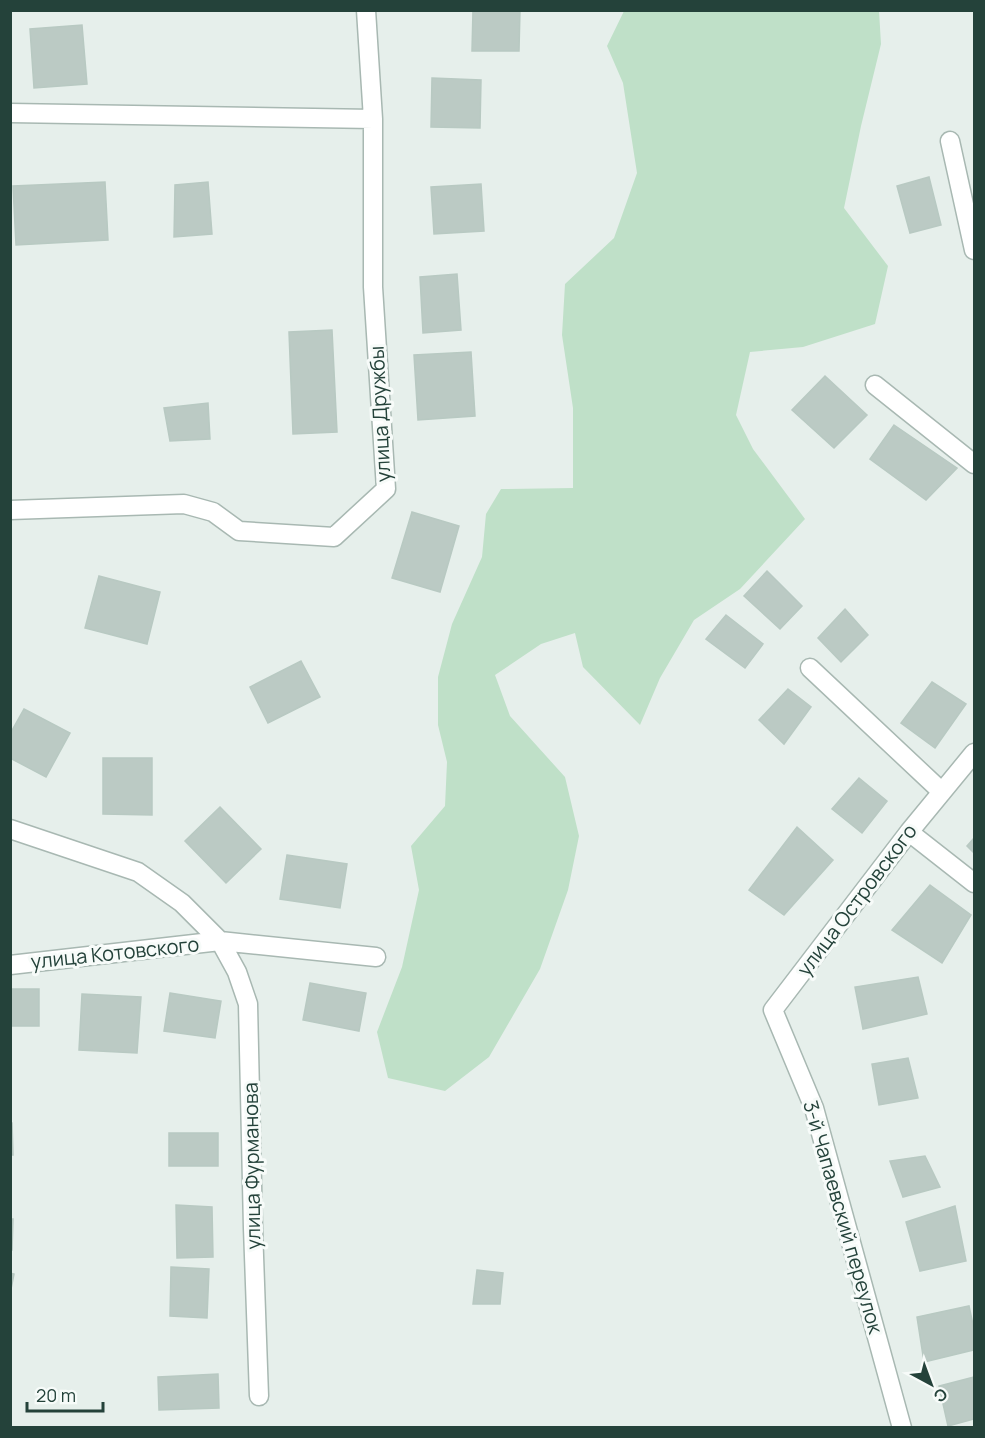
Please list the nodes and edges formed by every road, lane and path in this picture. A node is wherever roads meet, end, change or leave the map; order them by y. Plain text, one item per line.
1 (366, 10) edge
2 (10, 113) edge
3 (373, 119) junction
4 (950, 141) dead end
5 (975, 250) edge
6 (875, 385) dead end
7 (975, 464) edge
8 (10, 510) edge
9 (810, 668) dead end
10 (975, 753) edge
11 (942, 792) junction
12 (10, 830) edge
13 (909, 832) junction
14 (975, 883) edge
15 (220, 941) junction
16 (376, 957) dead end
17 (10, 965) edge
18 (773, 1010) joint
19 (259, 1396) dead end
20 (902, 1428) edge

1 - 3 street, улица Дружбы
2 - 3 street
3 - 8 street, улица Дружбы
4 - 5 street
6 - 7 street
9 - 11 street
10 - 11 street, улица Островского
11 - 13 street, улица Островского
12 - 15 street, улица Котовского
13 - 14 street
13 - 18 street, улица Островского
15 - 16 street, улица Котовского
15 - 17 street, улица Котовского
15 - 19 street, улица Фурманова
18 - 20 street, 3-й Чапаевский переулок

